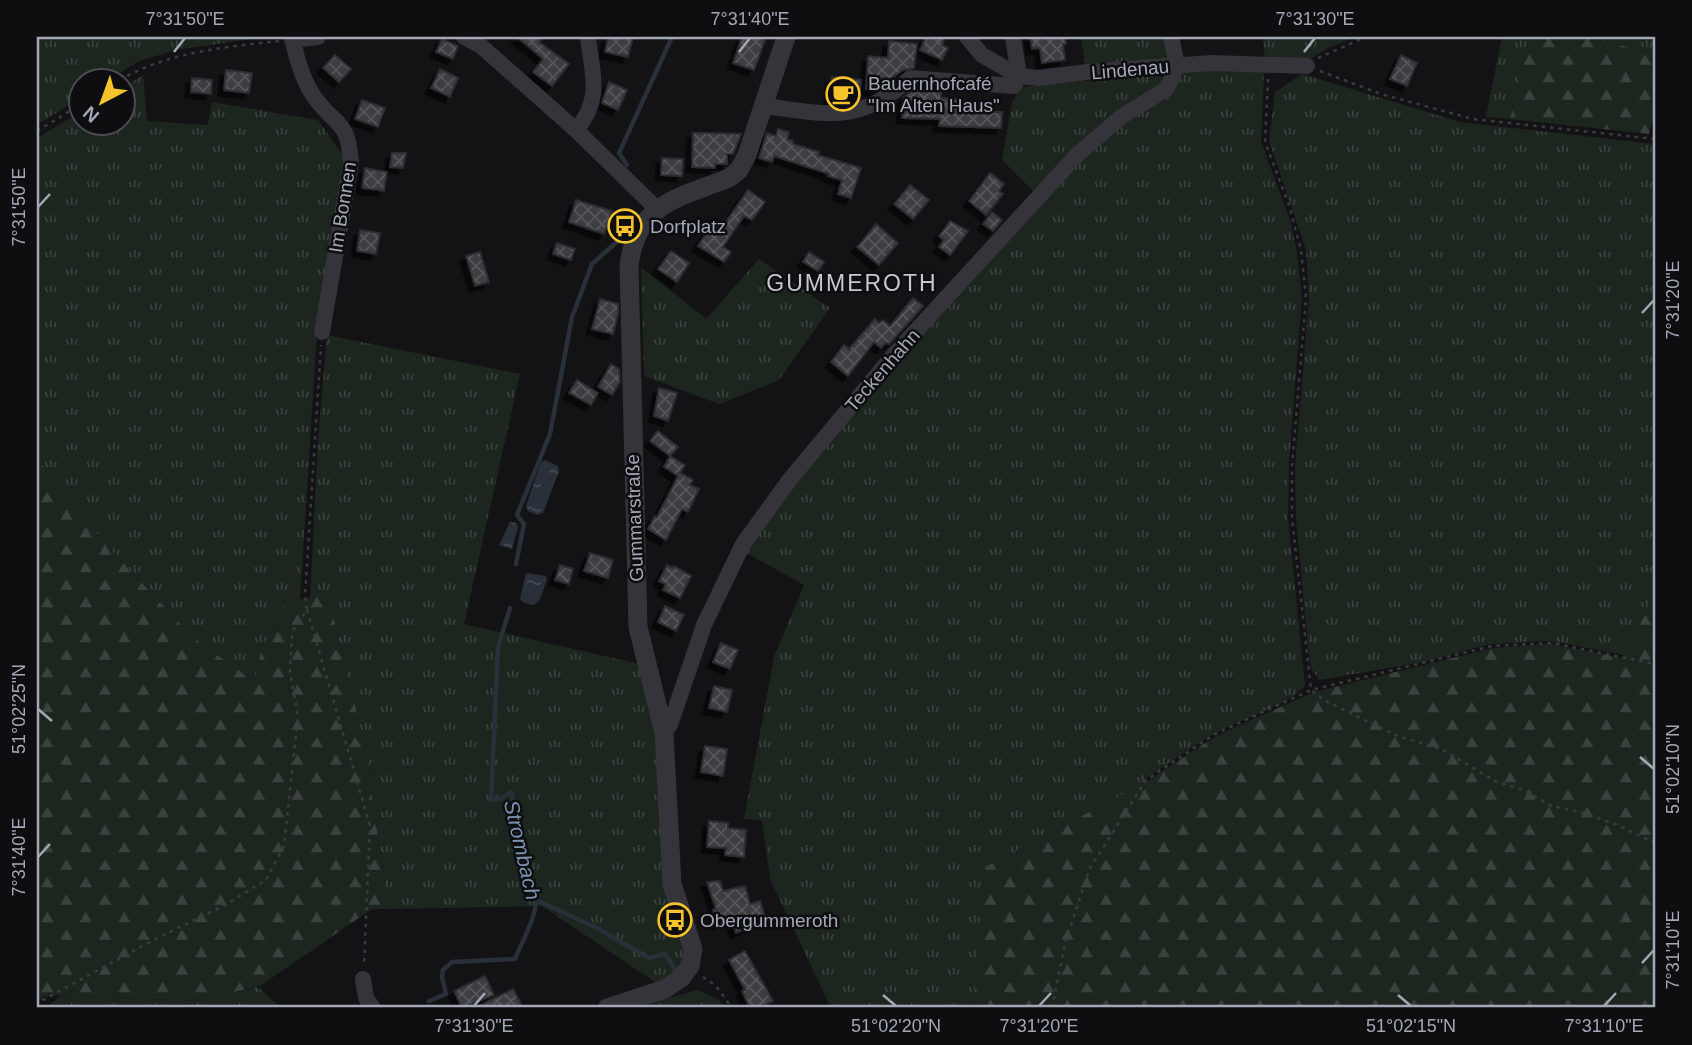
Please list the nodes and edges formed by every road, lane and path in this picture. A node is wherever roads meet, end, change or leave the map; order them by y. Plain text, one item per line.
1 (318, 37) edge
2 (464, 37) edge
3 (588, 37) edge
4 (786, 37) edge
5 (967, 37) edge
6 (1013, 37) edge
7 (1171, 37) edge
8 (1367, 37) edge
9 (292, 38) edge
10 (1177, 65) junction
11 (1268, 66) junction
12 (1307, 66) junction
13 (136, 71) edge
14 (1019, 76) junction
15 (764, 106) junction
16 (66, 113) edge
17 (576, 130) junction
18 (37, 131) edge
19 (1655, 139) edge
20 (657, 209) junction
21 (322, 332) joint
22 (307, 610) junction
23 (1655, 664) edge
24 (1311, 690) junction
25 (664, 733) junction
26 (1655, 843) edge
27 (690, 966) junction
28 (363, 979) joint
29 (37, 1007) edge
30 (373, 1008) edge
31 (607, 1008) edge
32 (732, 1008) edge
33 (1052, 1008) edge

1 - 9 street
2 - 17 street
3 - 17 street
4 - 15 street, Gummarstraße
5 - 14 street, Lindenau
6 - 14 street
7 - 10 street
8 - 12 path
9 - 13 path
9 - 21 street, Im Bonnen
10 - 11 street, Lindenau
10 - 14 street, Lindenau
10 - 25 street, Teckenhahn
11 - 12 street, Lindenau
11 - 24 path
12 - 19 path
14 - 15 street
15 - 20 street, Gummarstraße
16 - 18 path
17 - 20 street
20 - 25 street, Gummarstraße
21 - 22 path
22 - 28 path
22 - 29 path
23 - 24 path
24 - 26 path
24 - 33 path
25 - 27 street, Gummarstraße
27 - 31 street
27 - 32 path
28 - 30 street

